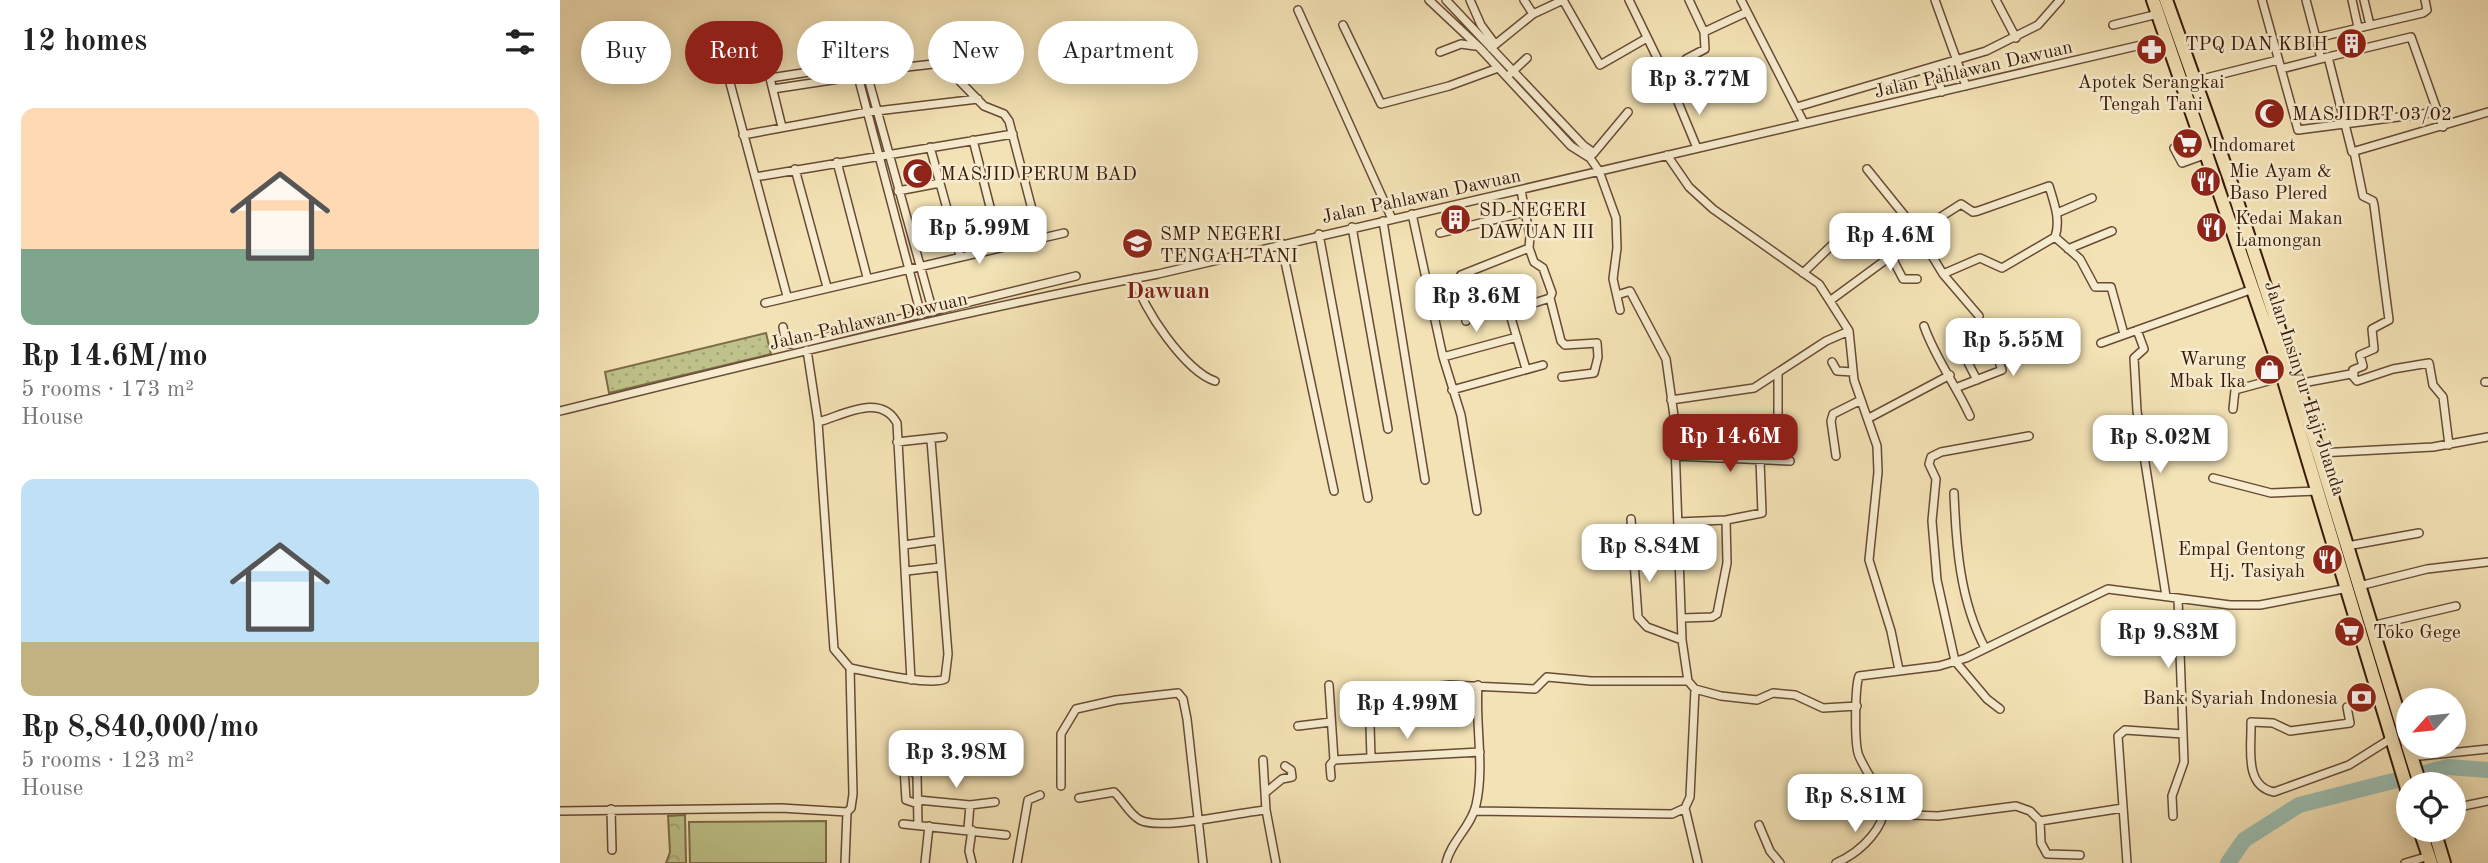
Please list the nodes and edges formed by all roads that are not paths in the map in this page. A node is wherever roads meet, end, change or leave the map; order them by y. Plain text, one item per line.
1 (1429, 0) edge
2 (1446, 0) edge
3 (1470, 0) edge
4 (1524, 0) edge
5 (1563, 0) edge
6 (1629, 0) edge
7 (1689, 0) edge
8 (1741, 0) edge
9 (1935, 0) edge
10 (1996, 0) edge
11 (2060, 0) edge
12 (2153, 0) edge
13 (2165, 0) edge
14 (2262, 0) edge
15 (2306, 0) edge
16 (2352, 0) edge
17 (2364, 0) edge
18 (2426, 0) edge
19 (1298, 10) dead end
20 (1747, 12) junction
21 (2158, 13) junction
22 (1533, 14) junction
23 (1343, 25) dead end
24 (2113, 25) dead end
25 (2370, 25) junction
26 (2358, 27) junction
27 (1704, 32) junction
28 (1647, 38) junction
29 (2016, 38) junction
30 (2166, 38) junction
31 (2316, 38) junction
32 (1493, 46) junction
33 (1479, 47) junction
34 (1440, 52) dead end
35 (1527, 58) dead end
36 (2324, 58) junction
37 (1686, 59) dead end
38 (1959, 60) junction
39 (2278, 60) junction
40 (914, 66) edge
41 (1498, 68) junction
42 (2281, 69) junction
43 (1514, 71) junction
44 (1663, 71) dead end
45 (1936, 72) junction
46 (1507, 76) junction
47 (2194, 81) junction
48 (730, 84) edge
49 (772, 84) edge
50 (806, 84) edge
51 (861, 84) edge
52 (867, 84) edge
53 (1966, 86) junction
54 (773, 89) junction
55 (1942, 92) junction
56 (1675, 96) dead end
57 (978, 99) junction
58 (1798, 110) junction
59 (873, 111) junction
60 (1628, 112) dead end
61 (2437, 112) junction
62 (2488, 112) edge
63 (1804, 123) junction
64 (2342, 125) junction
65 (782, 127) junction
66 (2443, 127) junction
67 (1013, 134) junction
68 (743, 135) junction
69 (973, 140) junction
70 (930, 147) junction
71 (1697, 148) junction
72 (2174, 148) dead end
73 (2354, 152) junction
74 (884, 154) junction
75 (2208, 154) junction
76 (1667, 155) junction
77 (1593, 159) junction
78 (837, 162) junction
79 (794, 169) junction
80 (1867, 169) dead end
81 (755, 177) junction
82 (2223, 179) junction
83 (940, 183) junction
84 (1521, 190) junction
85 (898, 191) junction
86 (2092, 198) dead end
87 (2233, 208) junction
88 (1525, 212) junction
89 (2057, 213) junction
90 (1412, 214) junction
91 (1390, 215) junction
92 (1383, 220) junction
93 (1936, 220) dead end
94 (1352, 228) junction
95 (2112, 231) dead end
96 (1064, 233) dead end
97 (1440, 233) dead end
98 (1319, 234) junction
99 (2054, 237) junction
100 (1040, 240) junction
101 (1922, 240) junction
102 (1281, 243) junction
103 (1833, 244) dead end
104 (1000, 246) junction
105 (1529, 248) junction
106 (2068, 249) junction
107 (960, 256) junction
108 (1891, 256) junction
109 (919, 266) junction
110 (911, 268) junction
111 (1803, 273) junction
112 (1943, 274) junction
113 (1076, 276) dead end
114 (867, 277) junction
115 (1135, 278) junction
116 (1917, 279) dead end
117 (827, 287) junction
118 (2254, 289) junction
119 (1617, 295) junction
120 (787, 296) junction
121 (1550, 298) junction
122 (1831, 300) junction
123 (765, 303) dead end
124 (932, 309) junction
125 (1620, 310) dead end
126 (920, 312) junction
127 (1979, 316) dead end
128 (935, 320) junction
129 (1466, 321) dead end
130 (923, 323) junction
131 (1924, 326) dead end
132 (783, 327) dead end
133 (2137, 330) junction
134 (1849, 331) junction
135 (1988, 331) dead end
136 (2124, 334) junction
137 (1517, 337) junction
138 (2101, 343) dead end
139 (1961, 349) dead end
140 (807, 350) junction
141 (1443, 357) junction
142 (1832, 362) dead end
143 (1543, 365) dead end
144 (1526, 369) junction
145 (1853, 372) junction
146 (1778, 374) junction
147 (2354, 374) junction
148 (1951, 376) junction
149 (1562, 377) dead end
150 (2283, 377) junction
151 (1977, 380) junction
152 (1214, 381) dead end
153 (2297, 384) junction
154 (1958, 387) junction
155 (1452, 390) junction
156 (1671, 400) junction
157 (1861, 400) junction
158 (2233, 409) dead end
159 (560, 411) edge
160 (1970, 416) dead end
161 (1869, 418) junction
162 (818, 422) junction
163 (1388, 429) dead end
164 (2029, 436) dead end
165 (943, 437) dead end
166 (2488, 437) edge
167 (931, 440) junction
168 (897, 442) junction
169 (2449, 445) junction
170 (2106, 449) dead end
171 (2143, 449) junction
172 (2319, 453) junction
173 (1674, 456) junction
174 (1836, 456) dead end
175 (1778, 459) junction
176 (1760, 460) junction
177 (1790, 461) dead end
178 (2213, 478) dead end
179 (1425, 480) dead end
180 (1334, 491) dead end
181 (2319, 491) junction
182 (1954, 493) dead end
183 (1368, 498) dead end
184 (1477, 511) dead end
185 (1632, 519) dead end
186 (1726, 520) junction
187 (1678, 522) junction
188 (2418, 533) dead end
189 (939, 540) junction
190 (904, 545) junction
191 (2347, 546) junction
192 (2488, 562) edge
193 (941, 567) junction
194 (907, 571) junction
195 (2353, 587) junction
196 (2166, 596) junction
197 (2178, 598) junction
198 (2456, 606) dead end
199 (1682, 618) junction
200 (2370, 626) junction
201 (1682, 640) junction
202 (1986, 648) junction
203 (1955, 661) junction
204 (850, 668) junction
205 (1899, 670) junction
206 (911, 680) junction
207 (1688, 681) junction
208 (1329, 685) dead end
209 (1478, 685) junction
210 (1695, 689) junction
211 (1370, 693) junction
212 (1350, 695) dead end
213 (2381, 699) junction
214 (1857, 706) junction
215 (2396, 706) edge
216 (2000, 709) dead end
217 (1331, 722) junction
218 (1298, 726) dead end
219 (2392, 738) junction
220 (2183, 741) junction
221 (2396, 741) edge
222 (2488, 750) edge
223 (2466, 751) edge
224 (1480, 752) junction
225 (1371, 758) junction
226 (1263, 760) dead end
227 (1334, 760) junction
228 (1285, 766) dead end
229 (1331, 777) dead end
230 (1061, 786) dead end
231 (1265, 793) junction
232 (1040, 795) dead end
233 (1079, 798) dead end
234 (2488, 801) edge
235 (918, 802) junction
236 (995, 802) dead end
237 (970, 805) junction
238 (2466, 805) edge
239 (1685, 808) junction
240 (2123, 808) junction
241 (611, 809) junction
242 (1266, 810) junction
243 (560, 811) edge
244 (1474, 811) junction
245 (847, 812) junction
246 (1885, 814) junction
247 (2173, 817) dead end
248 (1198, 820) junction
249 (2040, 821) junction
250 (903, 824) dead end
251 (918, 825) junction
252 (1759, 825) dead end
253 (929, 826) junction
254 (970, 830) junction
255 (1006, 835) dead end
256 (2424, 842) edge
257 (2438, 842) edge
258 (612, 850) dead end
259 (2080, 855) dead end
260 (2430, 860) edge
261 (845, 863) edge
262 (925, 863) edge
263 (972, 863) edge
264 (1017, 863) edge
265 (1203, 863) edge
266 (1276, 863) edge
267 (1446, 863) edge
268 (1698, 863) edge
269 (1780, 863) edge
270 (1836, 863) edge
271 (2127, 863) edge
272 (2405, 863) edge
273 (2444, 863) edge

1 - 33 street
2 - 32 street
3 - 32 street
4 - 22 street
5 - 22 street
5 - 28 street
6 - 28 street
7 - 27 street
8 - 20 street
9 - 38 street
10 - 29 street
11 - 29 street
12 - 21 highway, Jalan Insinyur Haji Juanda
13 - 47 highway, Jalan Insinyur Haji Juanda
14 - 39 street
15 - 31 street
16 - 26 street
17 - 25 street
18 - 25 street
19 - 91 street
20 - 27 street
20 - 58 street
21 - 24 street
21 - 30 highway, Jalan Insinyur Haji Juanda
22 - 32 street
23 - 41 street
25 - 26 street
26 - 31 street
27 - 37 street
28 - 44 street
29 - 38 street
30 - 53 street, Jalan Pahlawan Dawuan
30 - 75 highway, Jalan Insinyur Haji Juanda
31 - 36 street
32 - 43 street
33 - 34 street
33 - 41 street
35 - 43 street
36 - 42 street
36 - 61 street
36 - 64 street
38 - 45 street
38 - 53 street
39 - 42 street
39 - 47 street
40 - 57 street
41 - 46 street
42 - 64 street
43 - 46 street
43 - 77 street
45 - 55 street
45 - 58 street
46 - 77 street
47 - 82 highway, Jalan Insinyur Haji Juanda
48 - 68 street
49 - 54 street
50 - 54 street
51 - 59 street
52 - 59 street
53 - 55 street, Jalan Pahlawan Dawuan
54 - 65 street
55 - 63 street, Jalan Pahlawan Dawuan
56 - 71 street
57 - 59 street
57 - 67 street
58 - 63 street
59 - 65 street
59 - 74 street
60 - 77 street
61 - 64 street
61 - 66 street
62 - 66 street
63 - 71 street, Jalan Pahlawan Dawuan
64 - 73 street
65 - 68 street
66 - 73 street
67 - 69 street
67 - 100 street
68 - 81 street
69 - 70 street
69 - 104 street
70 - 74 street
70 - 83 street
71 - 76 street, Jalan Pahlawan Dawuan
72 - 75 street
73 - 147 street
74 - 78 street
74 - 85 street
74 - 110 street
75 - 82 highway, Jalan Insinyur Haji Juanda
76 - 77 street, Jalan Pahlawan Dawuan
76 - 111 street
77 - 84 street, Jalan Pahlawan Dawuan
77 - 119 street
78 - 79 street
78 - 114 street
79 - 81 street
79 - 117 street
80 - 101 street
81 - 120 street
82 - 87 highway, Jalan Insinyur Haji Juanda
83 - 85 street
83 - 107 street
84 - 88 street
84 - 90 street, Jalan Pahlawan Dawuan
85 - 109 street
86 - 89 street
87 - 118 highway, Jalan Insinyur Haji Juanda
87 - 153 highway, Jalan Insinyur Haji Juanda
88 - 97 street
88 - 105 street
89 - 93 street
89 - 99 street
90 - 91 street, Jalan Pahlawan Dawuan
90 - 141 street
91 - 92 street, Jalan Pahlawan Dawuan
92 - 94 street, Jalan Pahlawan Dawuan
92 - 179 street
94 - 98 street, Jalan Pahlawan Dawuan
94 - 163 street
95 - 106 street
96 - 100 street
98 - 102 street, Jalan Pahlawan Dawuan
98 - 183 street
99 - 106 street
99 - 112 street
100 - 104 street
101 - 108 street
101 - 112 street
102 - 115 street, Jalan Pahlawan Dawuan
102 - 180 street
103 - 111 street
104 - 107 street
105 - 121 street
105 - 129 street
106 - 136 street
107 - 109 street
108 - 116 street
108 - 122 street
109 - 110 street
109 - 124 street
110 - 114 street
110 - 126 street
111 - 122 street
112 - 127 street
113 - 124 street
114 - 117 street
115 - 128 street, Jalan Pahlawan Dawuan
115 - 152 street
117 - 120 street
118 - 133 street
118 - 150 highway, Jalan Insinyur Haji Juanda
119 - 125 street
119 - 156 street
120 - 123 street
121 - 137 street
121 - 149 street
122 - 134 street
124 - 126 street
124 - 128 street
126 - 130 street
126 - 132 street
128 - 130 street, Jalan Pahlawan Dawuan
130 - 140 street, Jalan Pahlawan Dawuan
131 - 148 street
133 - 136 street
133 - 171 street
134 - 145 street
134 - 146 street
135 - 151 street
136 - 138 street
137 - 141 street
137 - 144 street
139 - 151 street
140 - 159 street, Jalan Pahlawan Dawuan
140 - 162 street
141 - 155 street
142 - 145 street
143 - 144 street
144 - 155 street
145 - 157 street
146 - 156 street
146 - 175 street
147 - 153 street
147 - 169 street
148 - 154 street
148 - 161 street
150 - 158 street
150 - 181 highway, Jalan Insinyur Haji Juanda
151 - 154 street
153 - 172 highway, Jalan Insinyur Haji Juanda
154 - 160 street
155 - 184 street
156 - 173 street
157 - 161 street
157 - 174 street
161 - 205 street
162 - 168 street
162 - 204 street
164 - 203 street
165 - 167 street
166 - 169 street
167 - 168 street
167 - 189 street
168 - 190 street
169 - 172 street
170 - 171 street
171 - 196 street
172 - 191 highway, Jalan Insinyur Haji Juanda
173 - 176 street
173 - 187 street
175 - 176 street
175 - 177 street
176 - 186 street
178 - 181 street
181 - 195 highway, Jalan Insinyur Haji Juanda
182 - 202 street
185 - 201 street
186 - 187 street
186 - 199 street
187 - 199 street
188 - 191 street
189 - 190 street
189 - 193 street
190 - 194 street
191 - 195 highway, Jalan Insinyur Haji Juanda
192 - 195 street
193 - 194 street
193 - 206 street
194 - 206 street
195 - 197 street
195 - 200 highway, Jalan Insinyur Haji Juanda
195 - 213 highway, Jalan Insinyur Haji Juanda
196 - 197 street
196 - 202 street
197 - 220 street
198 - 200 street
199 - 201 street
200 - 215 highway, Jalan Insinyur Haji Juanda
201 - 207 street
202 - 203 street
203 - 205 street
203 - 216 street
204 - 206 street
204 - 245 street
205 - 214 street
207 - 209 street
207 - 210 street
208 - 217 street
209 - 211 street
209 - 224 street
210 - 214 street
210 - 239 street
211 - 212 street
211 - 225 street
213 - 219 highway, Jalan Insinyur Haji Juanda
213 - 219 street
214 - 246 street
217 - 218 street
217 - 227 street
219 - 221 highway, Jalan Insinyur Haji Juanda
220 - 240 street
220 - 247 street
222 - 223 street
224 - 225 street
224 - 244 street
225 - 227 street
226 - 231 street
227 - 229 street
228 - 231 street
230 - 248 street
231 - 242 street
232 - 264 street
233 - 248 street
234 - 238 street
235 - 235 street
235 - 237 street
235 - 251 street
236 - 237 street
237 - 254 street
239 - 244 street
239 - 268 street
240 - 249 street
240 - 271 street
241 - 243 street
241 - 245 street
241 - 258 street
242 - 248 street
242 - 266 street
244 - 267 street
245 - 261 street
246 - 249 street
246 - 270 street
248 - 265 street
249 - 259 street
250 - 251 street
251 - 253 street
252 - 269 street
253 - 254 street
253 - 262 street
254 - 255 street
254 - 263 street
256 - 260 highway
257 - 273 highway
260 - 272 street

